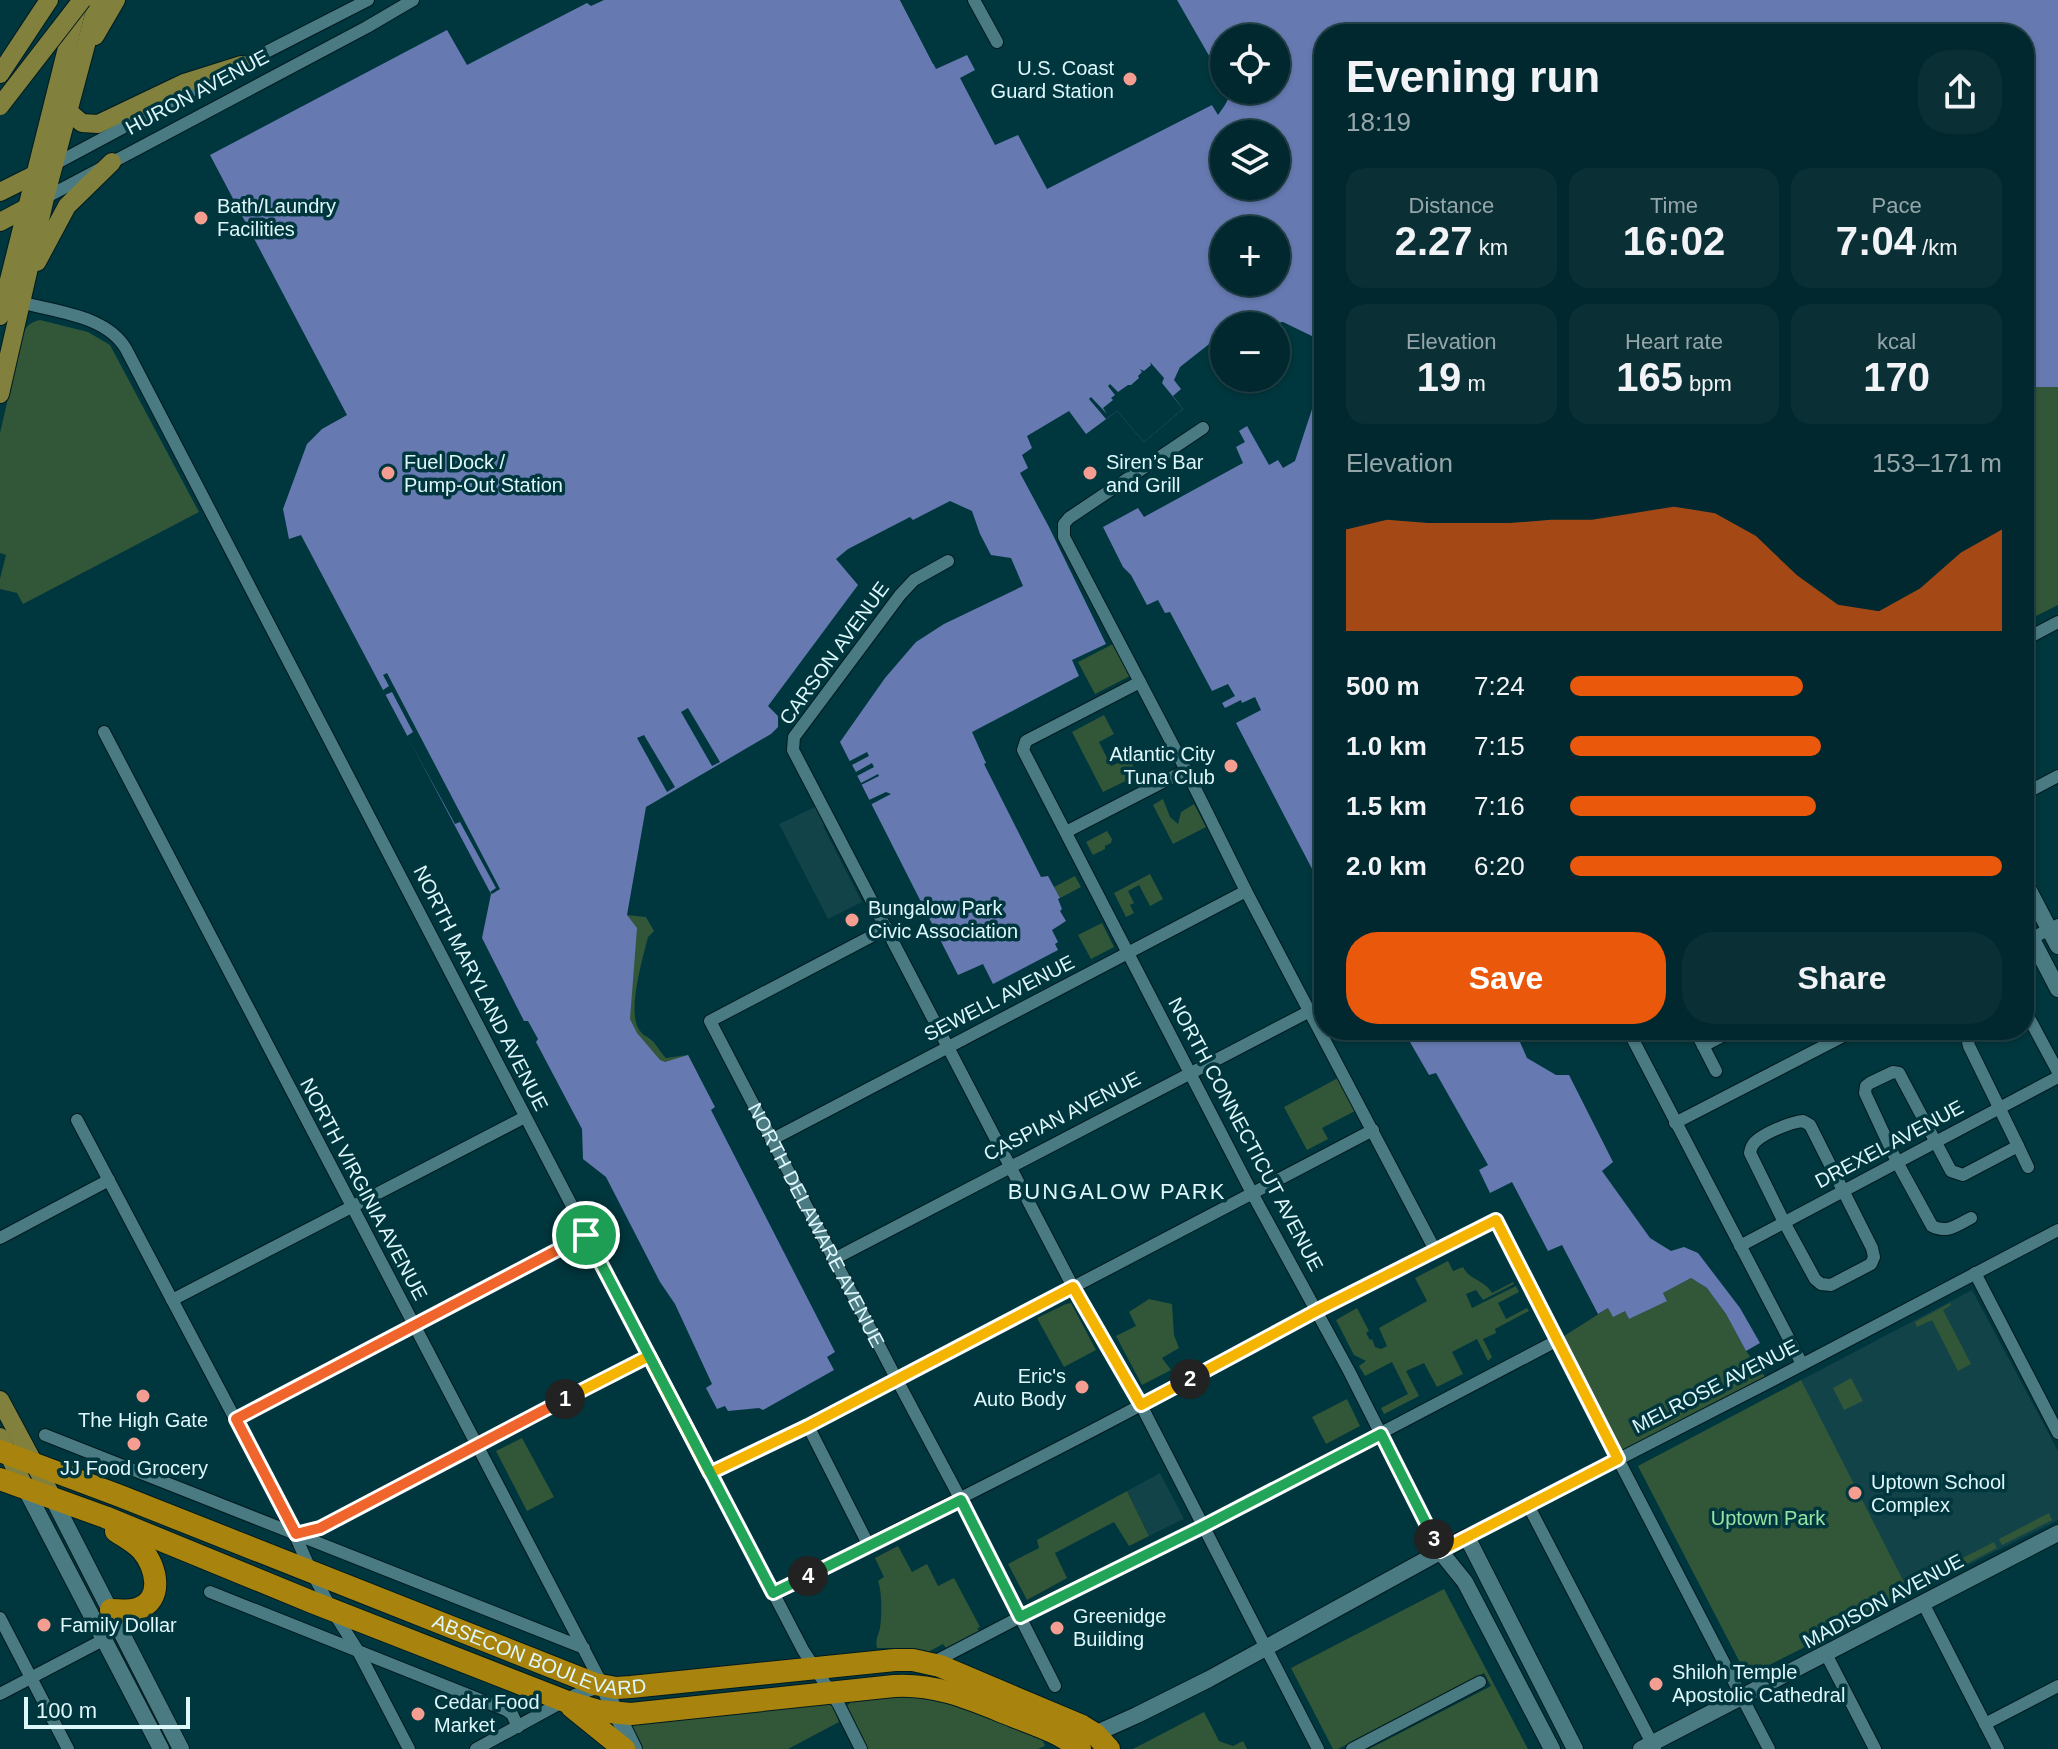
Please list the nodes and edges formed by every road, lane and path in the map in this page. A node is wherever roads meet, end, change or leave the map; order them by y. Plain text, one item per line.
1 (35, 0) edge
2 (49, 0) edge
3 (80, 0) edge
4 (98, 0) edge
5 (116, 0) edge
6 (368, 0) edge
7 (413, 0) edge
8 (974, 0) edge
9 (997, 42) dead end
10 (0, 58) edge
11 (81, 59) junction
12 (241, 65) junction
13 (0, 74) edge
14 (0, 106) edge
15 (69, 112) junction
16 (112, 162) junction
17 (55, 164) junction
18 (35, 174) junction
19 (0, 192) edge
20 (45, 198) junction
21 (26, 208) junction
22 (0, 222) edge
23 (0, 245) edge
24 (13, 261) junction
25 (21, 298) junction
26 (0, 316) edge
27 (0, 394) edge
28 (1203, 428) dead end
29 (948, 561) dead end
30 (2058, 622) edge
31 (2034, 635) edge
32 (1140, 682) junction
33 (104, 732) dead end
34 (1186, 770) junction
35 (2058, 776) edge
36 (2034, 789) edge
37 (1066, 832) junction
38 (1246, 891) junction
39 (2034, 896) edge
40 (2054, 927) edge
41 (887, 928) junction
42 (2034, 933) edge
43 (2058, 946) edge
44 (2034, 948) edge
45 (1128, 953) junction
46 (2058, 989) edge
47 (1310, 1011) junction
48 (1314, 1019) edge
49 (2034, 1028) edge
50 (1325, 1040) edge
51 (1633, 1040) edge
52 (1700, 1040) edge
53 (1715, 1040) edge
54 (1836, 1040) edge
55 (1968, 1040) edge
56 (949, 1046) junction
57 (1703, 1046) junction
58 (1716, 1071) dead end
59 (1189, 1073) junction
60 (2058, 1074) edge
61 (2000, 1108) junction
62 (525, 1117) junction
63 (77, 1120) dead end
64 (1675, 1123) junction
65 (1373, 1130) junction
66 (771, 1140) junction
67 (1936, 1142) junction
68 (2018, 1146) junction
69 (1897, 1162) junction
70 (1010, 1166) junction
71 (2028, 1167) dead end
72 (109, 1180) junction
73 (1843, 1191) junction
74 (1252, 1193) junction
75 (351, 1206) junction
76 (1971, 1218) dead end
77 (1784, 1222) junction
78 (2058, 1230) edge
79 (586, 1235) junction
80 (0, 1238) edge
81 (1740, 1246) junction
82 (1435, 1250) junction
83 (834, 1259) junction
84 (1975, 1273) junction
85 (1073, 1287) junction
86 (172, 1300) junction
87 (1318, 1310) junction
88 (413, 1325) junction
89 (1558, 1340) junction
90 (649, 1356) junction
91 (1802, 1364) junction
92 (896, 1378) junction
93 (0, 1400) edge
94 (1141, 1405) junction
95 (236, 1419) junction
96 (808, 1426) junction
97 (2058, 1433) edge
98 (1381, 1434) junction
99 (45, 1435) dead end
100 (477, 1444) junction
101 (3, 1447) edge
102 (1618, 1459) junction
103 (33, 1463) junction
104 (710, 1473) junction
105 (0, 1479) edge
106 (25, 1488) junction
107 (52, 1497) junction
108 (961, 1500) junction
109 (1528, 1505) junction
110 (85, 1510) junction
111 (1202, 1527) junction
112 (2058, 1533) edge
113 (296, 1534) junction
114 (1467, 1537) junction
115 (868, 1544) junction
116 (1440, 1551) junction
117 (311, 1571) junction
118 (210, 1592) dead end
119 (773, 1593) junction
120 (1923, 1603) junction
121 (111, 1610) junction
122 (332, 1610) junction
123 (1020, 1617) junction
124 (0, 1618) edge
125 (103, 1640) junction
126 (584, 1648) junction
127 (1265, 1648) junction
128 (358, 1651) junction
129 (1826, 1654) junction
130 (932, 1663) junction
131 (814, 1668) junction
132 (31, 1678) junction
133 (1480, 1682) dead end
134 (603, 1686) junction
135 (1055, 1686) dead end
136 (2058, 1686) edge
137 (831, 1693) junction
138 (0, 1694) edge
139 (1742, 1697) junction
140 (565, 1701) junction
141 (616, 1713) junction
142 (1985, 1724) junction
143 (518, 1727) junction
144 (1090, 1744) edge
145 (1649, 1747) edge
146 (68, 1749) edge
147 (161, 1749) edge
148 (181, 1749) edge
149 (409, 1749) edge
150 (476, 1749) edge
151 (624, 1749) edge
152 (634, 1749) edge
153 (861, 1749) edge
154 (1318, 1749) edge
155 (1352, 1749) edge
156 (1552, 1749) edge
157 (1575, 1749) edge
158 (1769, 1749) edge
159 (1875, 1749) edge
160 (1998, 1749) edge

1 - 10 main road
2 - 13 main road
3 - 14 main road, bridge
3 - 18 main road
4 - 11 main road
5 - 11 main road
6 - 12 street, HURON AVENUE
7 - 16 street, HURON AVENUE
8 - 9 street
11 - 15 main road
12 - 15 main road
12 - 17 street, HURON AVENUE
15 - 17 main road
16 - 20 street, HURON AVENUE
16 - 25 main road
17 - 18 main road, HURON AVENUE
17 - 20 main road
18 - 19 main road, HURON AVENUE
18 - 21 main road
20 - 21 main road, HURON AVENUE
20 - 25 main road
21 - 22 main road, HURON AVENUE
21 - 24 main road
23 - 24 main road
24 - 26 main road
25 - 27 main road
25 - 62 street, NORTH MARYLAND AVENUE
28 - 32 street
29 - 41 street, CARSON AVENUE
30 - 31 street
32 - 34 street
32 - 37 street, NORTH CONNECTICUT AVENUE
33 - 75 street, NORTH VIRGINIA AVENUE
34 - 37 street
34 - 38 street
35 - 36 street
37 - 45 street, NORTH CONNECTICUT AVENUE
38 - 45 street, SEWELL AVENUE
38 - 47 street
39 - 40 street
40 - 42 street
40 - 43 street
41 - 56 street
41 - 66 street, NORTH DELAWARE AVENUE
44 - 46 street
45 - 56 street, SEWELL AVENUE
45 - 59 street, NORTH CONNECTICUT AVENUE
47 - 48 street
47 - 59 street, CASPIAN AVENUE
49 - 60 street
50 - 65 street
51 - 64 street
52 - 57 street
53 - 57 street
54 - 64 street
55 - 61 street
56 - 66 street, SEWELL AVENUE
56 - 70 street
57 - 58 street
59 - 70 street, CASPIAN AVENUE
59 - 74 street, NORTH CONNECTICUT AVENUE
60 - 61 street, DREXEL AVENUE
61 - 67 street, DREXEL AVENUE
61 - 68 street
62 - 75 street
62 - 79 street, NORTH MARYLAND AVENUE
63 - 72 street
64 - 81 street
65 - 74 street
65 - 82 street
66 - 83 street, NORTH DELAWARE AVENUE
67 - 68 street
67 - 69 street, DREXEL AVENUE
67 - 69 street
68 - 71 street
69 - 73 street, DREXEL AVENUE
69 - 76 street
70 - 83 street, CASPIAN AVENUE
70 - 85 street
72 - 80 street
72 - 86 street
73 - 77 street, DREXEL AVENUE
73 - 77 street
73 - 77 street
74 - 85 street
74 - 87 street, NORTH CONNECTICUT AVENUE
75 - 86 street
75 - 88 street, NORTH VIRGINIA AVENUE
77 - 81 street, DREXEL AVENUE
78 - 84 street, MELROSE AVENUE
79 - 88 street
79 - 90 street, NORTH MARYLAND AVENUE
81 - 91 street
82 - 87 street
82 - 89 street
83 - 92 street, NORTH DELAWARE AVENUE
84 - 91 street, MELROSE AVENUE
84 - 97 street
85 - 92 street
85 - 94 street
86 - 95 street
87 - 94 street
87 - 98 street, NORTH CONNECTICUT AVENUE
88 - 95 street
88 - 100 street, NORTH VIRGINIA AVENUE
89 - 98 street
89 - 102 street
90 - 100 street
90 - 104 street, NORTH MARYLAND AVENUE
91 - 102 street, MELROSE AVENUE
92 - 96 street
92 - 108 street, NORTH DELAWARE AVENUE
93 - 103 main road
94 - 108 street
94 - 111 street
95 - 113 street
96 - 104 street
96 - 115 street
98 - 111 street
98 - 116 street, NORTH CONNECTICUT AVENUE
99 - 113 street
100 - 113 street
100 - 126 street, NORTH VIRGINIA AVENUE
101 - 103 highway, ABSECON BOULEVARD
101 - 106 main road
102 - 109 street, MELROSE AVENUE
102 - 139 street
103 - 107 main road
103 - 117 highway, ABSECON BOULEVARD
104 - 119 street, NORTH MARYLAND AVENUE
105 - 106 highway, ABSECON BOULEVARD
106 - 107 highway, ABSECON BOULEVARD
106 - 125 street
107 - 110 highway, ABSECON BOULEVARD
107 - 121 street
108 - 115 street
108 - 123 street, NORTH DELAWARE AVENUE
109 - 114 street, MELROSE AVENUE
109 - 145 street
110 - 121 highway
110 - 122 highway, ABSECON BOULEVARD
111 - 123 street
111 - 127 street
112 - 120 street, MADISON AVENUE
113 - 117 street
113 - 126 street
114 - 116 street, MELROSE AVENUE
114 - 157 street
115 - 119 street
116 - 127 street, MELROSE AVENUE
116 - 156 street, NORTH CONNECTICUT AVENUE
117 - 122 street
117 - 134 highway, ABSECON BOULEVARD
118 - 128 street
119 - 131 street, NORTH MARYLAND AVENUE
120 - 129 street, MADISON AVENUE
120 - 142 street
121 - 148 street
122 - 128 street
122 - 140 highway, ABSECON BOULEVARD
123 - 130 street
123 - 135 street, NORTH DELAWARE AVENUE
124 - 132 street
125 - 132 street
125 - 147 street
126 - 134 street, NORTH VIRGINIA AVENUE
127 - 144 street, MELROSE AVENUE
127 - 154 street
128 - 143 street
128 - 149 street
129 - 139 street, MADISON AVENUE
129 - 159 street
130 - 131 highway, ABSECON BOULEVARD
130 - 144 highway, ABSECON BOULEVARD
131 - 134 highway, ABSECON BOULEVARD
131 - 137 street, NORTH MARYLAND AVENUE
132 - 138 street
132 - 146 street
133 - 155 street
134 - 140 street
134 - 141 street, NORTH VIRGINIA AVENUE
136 - 142 street
137 - 141 highway, ABSECON BOULEVARD
137 - 144 highway, ABSECON BOULEVARD
137 - 153 street, NORTH MARYLAND AVENUE
139 - 145 street, MADISON AVENUE
139 - 158 street
140 - 141 highway, ABSECON BOULEVARD
140 - 143 street
140 - 151 highway
141 - 152 street, NORTH VIRGINIA AVENUE
142 - 160 street
143 - 150 street

